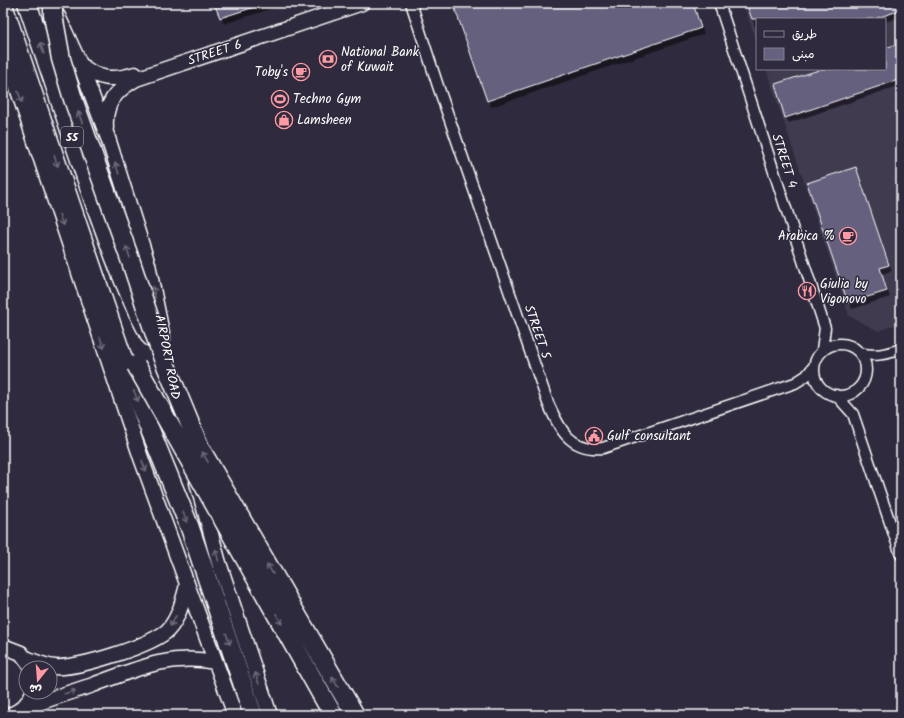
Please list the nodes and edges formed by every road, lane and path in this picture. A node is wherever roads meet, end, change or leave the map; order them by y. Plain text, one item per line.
1 (28, 3) edge
2 (52, 3) edge
3 (348, 3) edge
4 (362, 3) edge
5 (411, 3) edge
6 (719, 3) edge
7 (3, 5) edge
8 (3, 46) edge
9 (80, 64) junction
10 (108, 138) junction
11 (96, 280) junction
12 (825, 328) junction
13 (843, 344) junction
14 (901, 349) edge
15 (822, 350) junction
16 (860, 353) junction
17 (883, 355) junction
18 (162, 356) junction
19 (814, 366) junction
20 (866, 374) junction
21 (795, 383) junction
22 (820, 387) junction
23 (856, 391) junction
24 (836, 396) junction
25 (853, 414) junction
26 (901, 555) edge
27 (187, 585) junction
28 (3, 636) edge
29 (144, 643) junction
30 (19, 655) edge
31 (214, 662) junction
32 (151, 664) junction
33 (28, 700) edge
34 (15, 712) edge
35 (234, 715) edge
36 (253, 715) edge
37 (270, 715) edge
38 (333, 715) edge
39 (355, 715) edge

18 -> 1 highway, AIRPORT ROAD / 55, bridge
2 - 9 main road, AIRPORT ROAD / 55
18 -> 2 highway, bridge
3 - 9 main road, STREET 6
4 - 10 main road, STREET 6
5 - 21 street, STREET 5
6 - 12 street, STREET 4
7 -> 11 highway, 55
8 -> 27 main road
9 - 10 main road, AIRPORT ROAD / 55
37 -> 10 main road, AIRPORT ROAD / 55
11 -> 36 highway
11 -> 38 highway, bridge
12 - 13 street, STREET 4
12 - 15 street, STREET 4
13 - 15 street
13 - 16 street
14 - 17 street
15 - 19 street
16 - 17 street
16 - 20 street
17 - 20 street
39 -> 18 highway, bridge
19 - 21 street, STREET 5
19 - 22 street
20 - 23 street
21 - 22 street, STREET 5
22 - 24 street
23 - 24 street
23 - 25 street
24 - 25 street
25 - 26 street
27 -> 29 main road
27 - 31 main road
28 - 30 main road
29 - 30 main road
29 - 32 main road
31 - 32 main road
31 - 35 main road
34 -> 32 main road
33 - 34 main road

